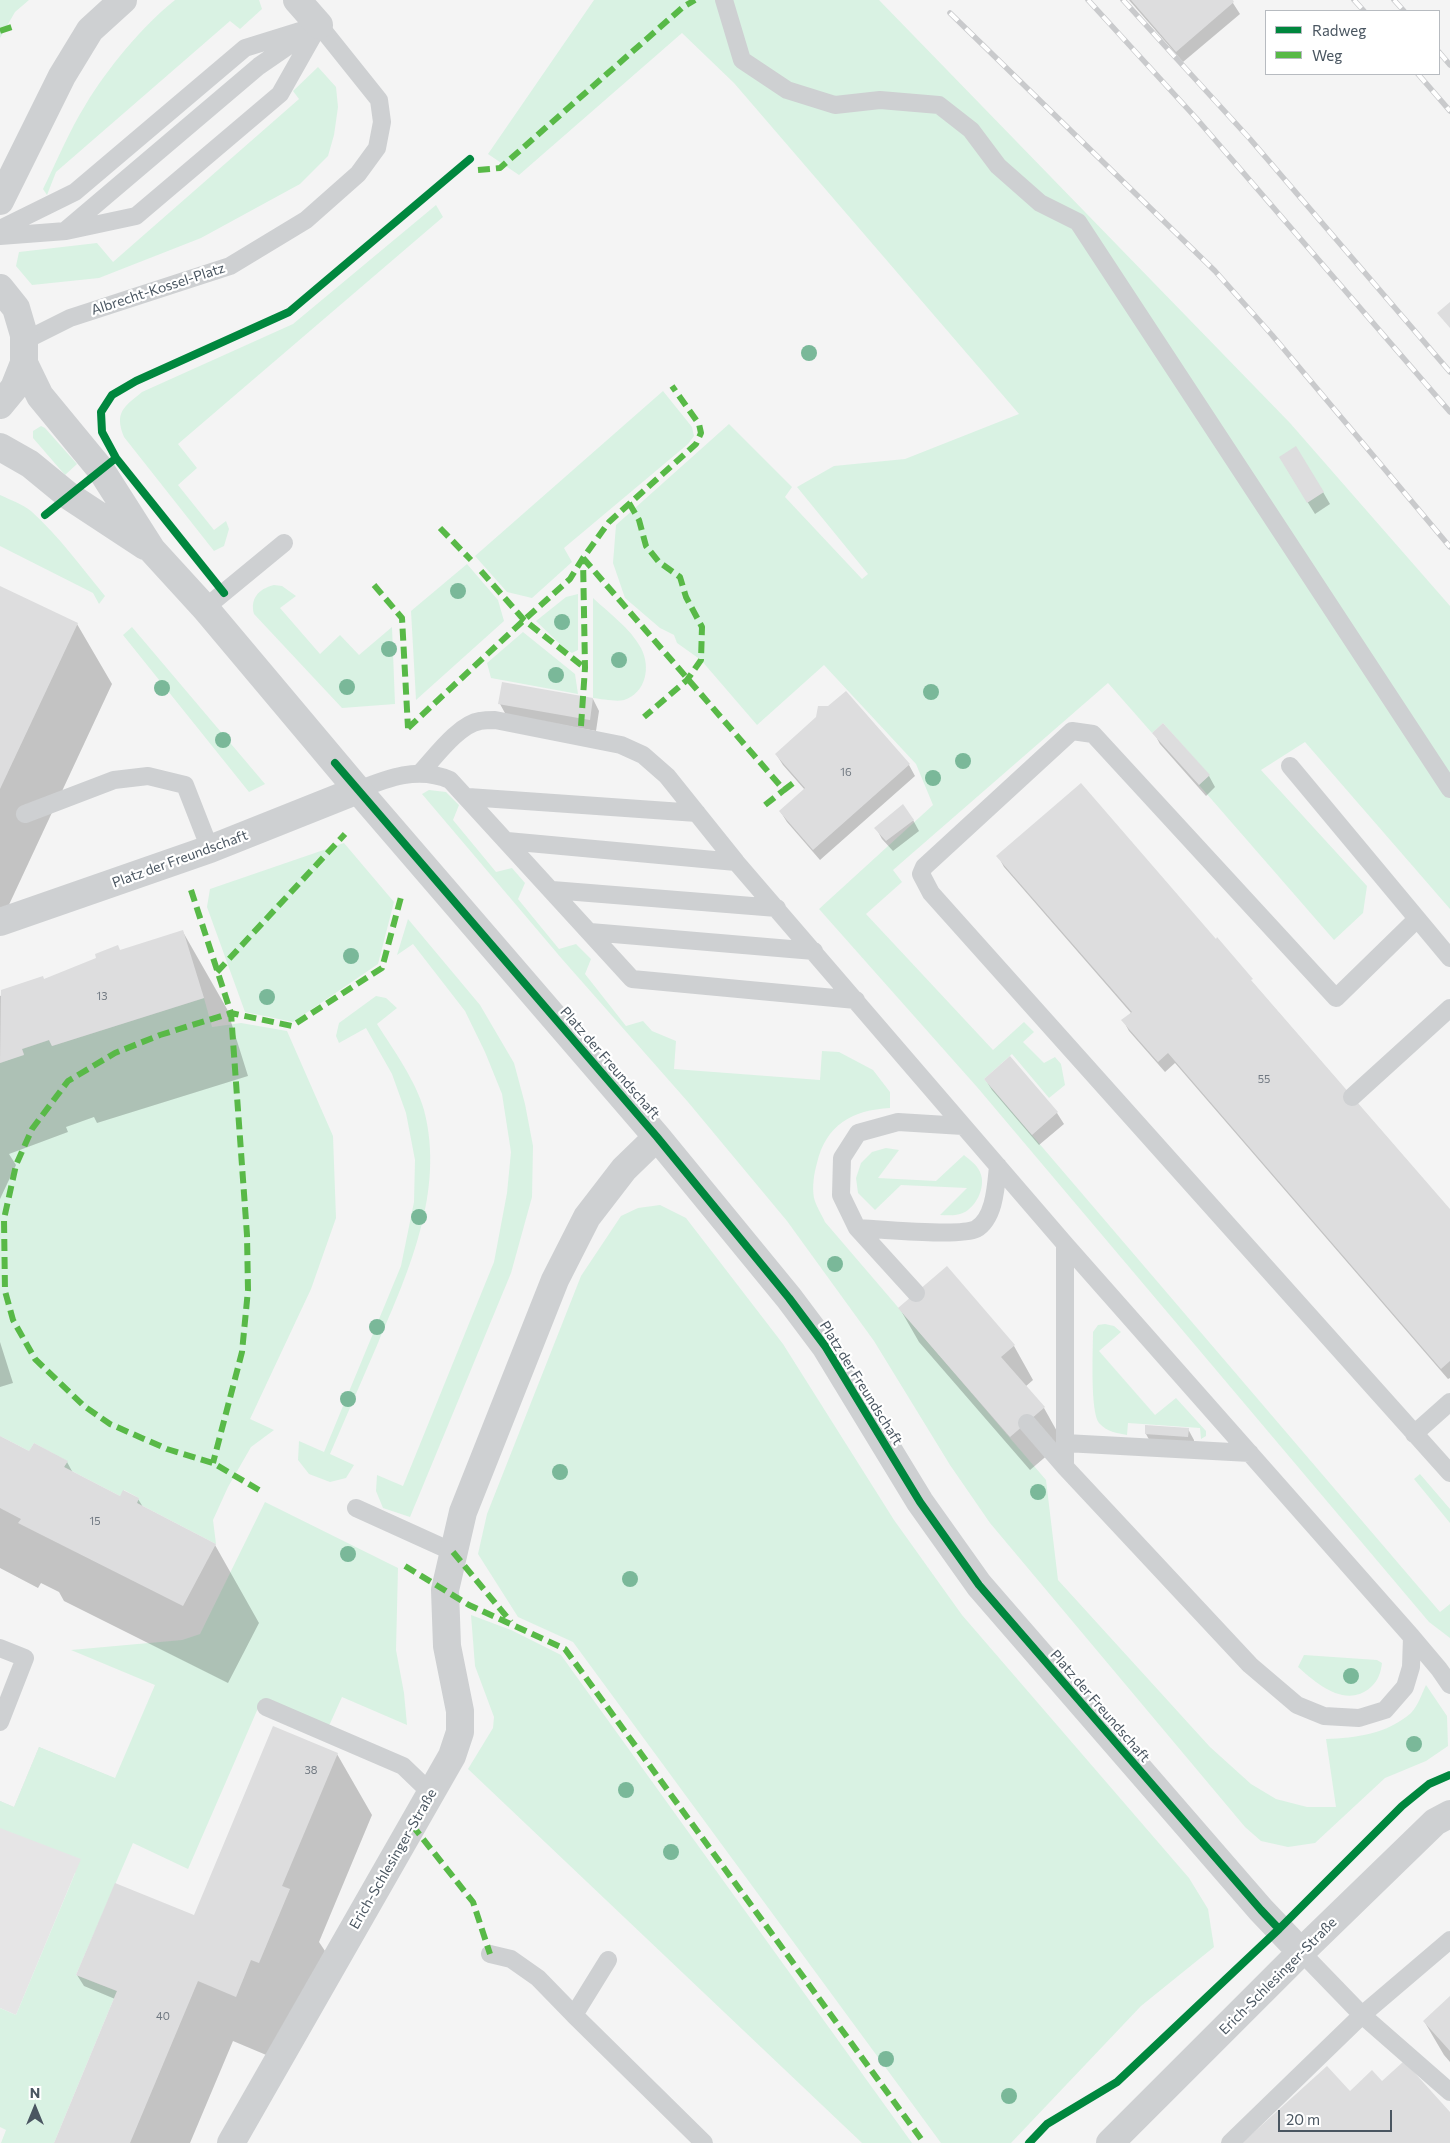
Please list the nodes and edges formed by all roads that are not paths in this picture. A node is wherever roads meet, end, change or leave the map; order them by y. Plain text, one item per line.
1 (123, 0) edge
2 (297, 0) edge
3 (724, 0) edge
4 (319, 25) junction
5 (0, 201) edge
6 (0, 229) edge
7 (66, 231) junction
8 (0, 236) edge
9 (0, 288) edge
10 (24, 352) junction
11 (0, 405) edge
12 (0, 447) edge
13 (284, 543) dead end
14 (152, 550) junction
15 (205, 608) junction
16 (1290, 766) dead end
17 (421, 772) junction
18 (1450, 789) edge
19 (358, 790) junction
20 (468, 797) junction
21 (697, 813) junction
22 (25, 814) dead end
23 (508, 841) junction
24 (210, 849) junction
25 (736, 862) junction
26 (552, 890) junction
27 (777, 908) junction
28 (1417, 920) junction
29 (0, 922) edge
30 (590, 932) junction
31 (814, 951) junction
32 (1450, 958) edge
33 (856, 1000) junction
34 (1450, 1008) edge
35 (1352, 1097) dead end
36 (963, 1126) junction
37 (657, 1137) junction
38 (998, 1166) junction
39 (857, 1228) junction
40 (1065, 1244) junction
41 (916, 1293) dead end
42 (1450, 1402) edge
43 (1027, 1423) dead end
44 (1414, 1434) junction
45 (1065, 1443) junction
46 (1250, 1453) junction
47 (1065, 1467) junction
48 (1450, 1473) edge
49 (356, 1508) dead end
50 (453, 1552) junction
51 (1412, 1637) junction
52 (0, 1648) edge
53 (1450, 1685) edge
54 (266, 1707) dead end
55 (0, 1722) edge
56 (430, 1792) junction
57 (1450, 1814) edge
58 (1450, 1940) edge
59 (1301, 1952) junction
60 (490, 1954) dead end
61 (608, 1960) dead end
62 (574, 2015) junction
63 (1362, 2015) junction
64 (1450, 2092) edge
65 (232, 2143) edge
66 (704, 2143) edge
67 (1110, 2143) edge
68 (1230, 2143) edge

1 - 5 street
2 - 4 street, Albrecht-Kossel-Platz
3 - 18 lane
4 - 6 lane
4 - 7 lane
4 - 7 lane
4 - 10 lane, Albrecht-Kossel-Platz
7 - 8 lane
9 - 10 street, Platz der Freundschaft
10 - 11 street
10 - 14 street, Platz der Freundschaft
12 - 14 street, Platz der Freundschaft
13 - 15 lane
14 - 15 street, Platz der Freundschaft
15 - 19 street, Platz der Freundschaft
16 - 28 lane
17 - 19 lane
17 - 20 lane
17 - 21 lane
19 - 24 street, Platz der Freundschaft
19 - 37 street, Platz der Freundschaft
20 - 21 lane
20 - 23 lane
21 - 25 lane
22 - 24 lane
23 - 25 lane
23 - 26 lane
24 - 29 street, Platz der Freundschaft
25 - 27 lane
26 - 27 lane
26 - 30 lane
27 - 31 lane
28 - 32 lane
28 - 44 lane
30 - 31 lane
30 - 33 lane
31 - 33 lane
33 - 36 lane
34 - 35 lane
36 - 38 lane
36 - 39 lane
37 - 50 street, Platz der Freundschaft
37 - 59 street, Platz der Freundschaft
38 - 39 lane
38 - 40 lane
39 - 41 lane
40 - 45 lane
40 - 46 lane
42 - 44 lane
43 - 47 lane
44 - 48 lane
45 - 46 lane
45 - 47 lane
46 - 51 lane
47 - 51 lane
49 - 50 lane
50 - 56 street, Erich-Schlesinger-Straße
51 - 53 lane
52 - 55 lane
54 - 56 lane
56 - 65 street, Erich-Schlesinger-Straße
57 - 59 street, Erich-Schlesinger-Straße
58 - 63 lane
59 - 63 lane
59 - 67 street, Erich-Schlesinger-Straße
60 - 62 lane
61 - 62 lane
62 - 66 lane
63 - 64 lane
63 - 68 lane

